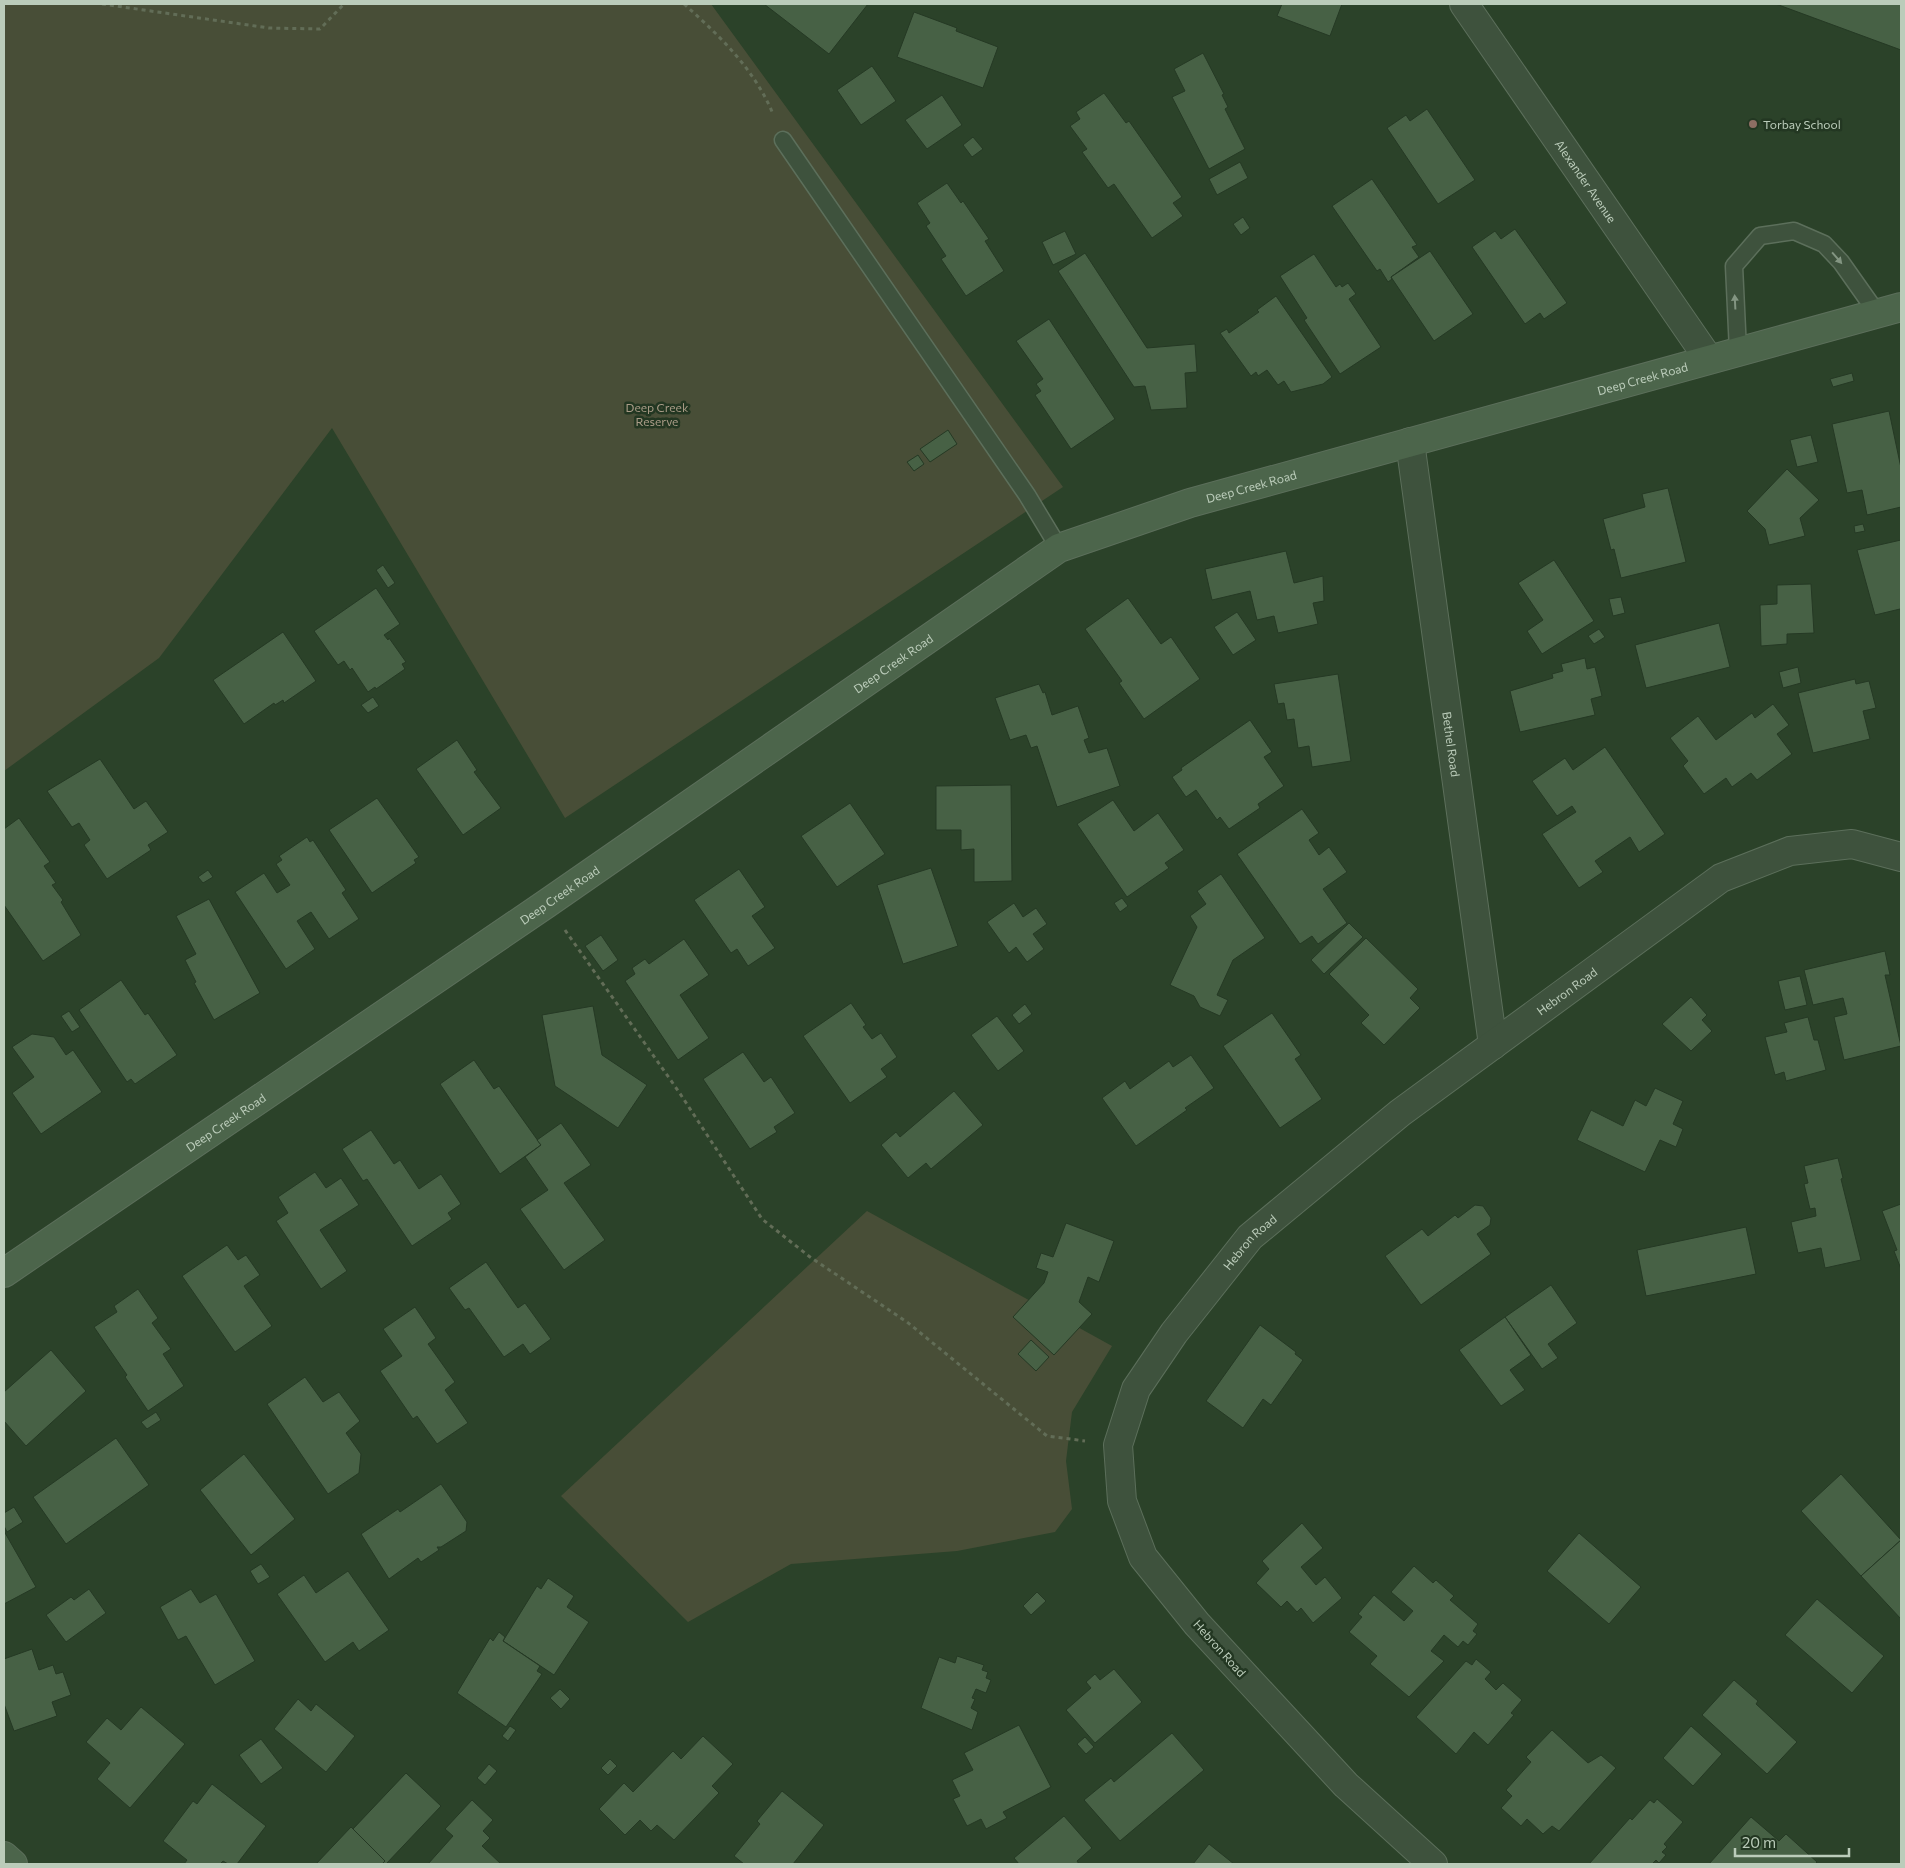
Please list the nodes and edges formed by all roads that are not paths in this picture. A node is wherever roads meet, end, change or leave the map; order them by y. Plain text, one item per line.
1 (1464, 4) edge
2 (783, 140) road end
3 (1889, 310) edge
4 (1738, 351) junction
5 (1708, 358) junction
6 (1410, 442) junction
7 (1059, 548) junction
8 (1901, 857) edge
9 (1493, 1045) junction
10 (4, 1273) edge
11 (4, 1856) edge
12 (13, 1864) edge
13 (1433, 1864) edge

1 - 5 street, Alexander Avenue
2 - 7 lane
3 - 4 main road, Deep Creek Road
4 -> 3 lane
4 - 5 main road, Deep Creek Road
5 - 6 main road, Deep Creek Road
6 - 7 main road, Deep Creek Road
6 - 9 street, Bethel Road
7 - 10 main road, Deep Creek Road
8 - 9 street, Hebron Road
9 - 13 street, Hebron Road
11 - 12 main road

